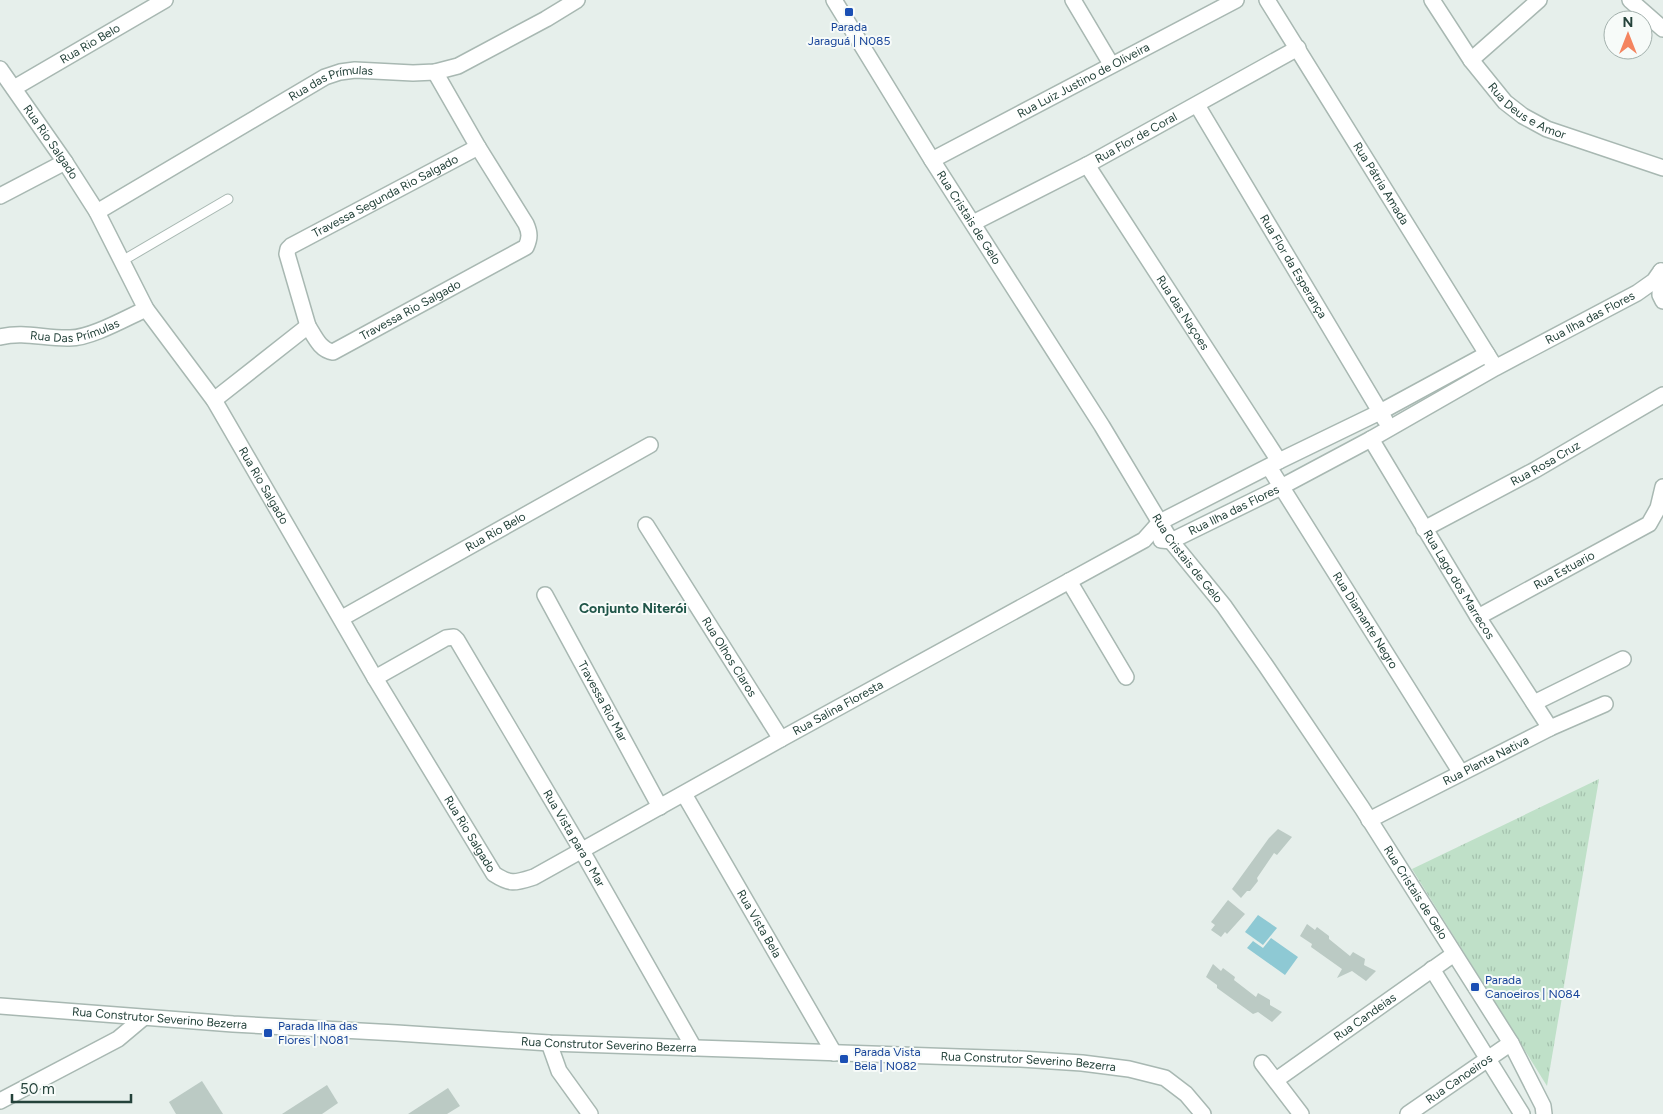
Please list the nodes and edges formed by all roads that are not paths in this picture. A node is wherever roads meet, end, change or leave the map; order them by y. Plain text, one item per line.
1 (165, 0) edge
2 (577, 0) edge
3 (834, 0) edge
4 (1073, 0) edge
5 (1236, 0) edge
6 (1267, 0) edge
7 (1432, 0) edge
8 (1540, 0) edge
9 (1630, 0) edge
10 (1663, 29) edge
11 (1298, 48) junction
12 (1471, 60) junction
13 (1111, 64) junction
14 (0, 69) edge
15 (436, 72) junction
16 (14, 88) junction
17 (1197, 105) junction
18 (478, 147) junction
19 (932, 160) junction
20 (65, 162) junction
21 (1087, 165) junction
22 (1663, 168) edge
23 (0, 196) edge
24 (228, 198) dead end
25 (97, 212) junction
26 (973, 223) junction
27 (122, 260) junction
28 (1662, 269) edge
29 (1663, 301) edge
30 (146, 309) junction
31 (308, 326) junction
32 (0, 337) edge
33 (1487, 354) junction
34 (1495, 368) junction
35 (1663, 395) edge
36 (214, 400) junction
37 (1380, 412) junction
38 (1390, 428) junction
39 (1371, 439) junction
40 (650, 445) dead end
41 (1274, 464) junction
42 (1281, 487) junction
43 (1663, 487) edge
44 (1160, 522) junction
45 (646, 525) dead end
46 (1424, 529) junction
47 (1144, 540) junction
48 (1171, 541) junction
49 (1069, 581) junction
50 (545, 595) dead end
51 (1478, 617) junction
52 (342, 618) junction
53 (1623, 659) dead end
54 (1126, 677) dead end
55 (375, 678) junction
56 (1534, 703) junction
57 (1605, 704) dead end
58 (1550, 728) junction
59 (781, 739) junction
60 (1461, 773) junction
61 (684, 794) junction
62 (660, 807) junction
63 (1369, 820) junction
64 (582, 850) junction
65 (534, 877) joint
66 (1454, 954) junction
67 (1432, 968) junction
68 (0, 1006) edge
69 (143, 1018) junction
70 (549, 1043) junction
71 (1511, 1043) junction
72 (694, 1048) junction
73 (834, 1053) junction
74 (1487, 1059) junction
75 (1262, 1063) dead end
76 (1276, 1080) junction
77 (0, 1101) edge
78 (590, 1114) edge
79 (1203, 1114) edge
80 (1301, 1114) edge
81 (1408, 1114) edge
82 (1522, 1114) edge
83 (1544, 1114) edge

1 - 16 street, Rua Rio Belo
2 - 15 street, Rua das Prímulas
3 - 19 street, Rua Cristais de Gelo
4 - 13 street
5 - 13 street, Rua Luiz Justino de Oliveira
6 - 11 street, Rua Pátria Amada
7 - 12 street, Rua Deus e Amor
8 - 12 street
9 - 10 street
11 - 17 street, Rua Flor de Coral
11 - 33 street, Rua Pátria Amada
12 - 22 street, Rua Deus e Amor
13 - 19 street, Rua Luiz Justino de Oliveira
14 - 16 street, Rua Rio Salgado
15 - 18 street
15 - 25 street, Rua das Prímulas
16 - 20 street, Rua Rio Salgado
17 - 21 street, Rua Flor de Coral
17 - 37 street, Rua Flor da Esperança
18 - 31 street, Travessa Segunda Rio Salgado
18 - 31 street, Travessa Rio Salgado
19 - 26 street, Rua Cristais de Gelo
20 - 23 street
20 - 25 street, Rua Rio Salgado
21 - 26 street, Rua Flor de Coral
21 - 41 street, Rua das Naçoes
24 - 27 lane
25 - 27 street, Rua Rio Salgado
26 - 44 street, Rua Cristais de Gelo
27 - 30 street, Rua Rio Salgado
28 - 29 street
28 - 34 street, Rua Ilha das Flores
30 - 32 street, Rua Das Prímulas
30 - 36 street, Rua Rio Salgado
31 - 36 street
33 - 34 street, Rua Pátria Amada
33 - 37 street, Rua Ilha das Flores
34 - 38 street, Rua Ilha das Flores
35 - 46 street, Rua Rosa Cruz
36 - 52 street, Rua Rio Salgado
37 - 38 street, Rua Flor da Esperança
37 - 41 street, Rua Ilha das Flores
38 - 39 street, Rua Ilha das Flores
39 - 42 street, Rua Ilha das Flores
39 - 46 street, Rua Lago dos Marrecos
40 - 52 street, Rua Rio Belo
41 - 42 street, Rua Diamante Negro
41 - 44 street, Rua Ilha das Flores
42 - 48 street, Rua Ilha das Flores
42 - 60 street, Rua Diamante Negro
43 - 51 street, Rua Estuario
44 - 47 street, Rua Ilha das Flores
44 - 48 street, Rua Cristais de Gelo
45 - 59 street, Rua Olhos Claros
46 - 51 street, Rua Lago dos Marrecos
47 - 48 street, Rua Ilha das Flores
47 - 49 street, Rua Salina Floresta
48 - 63 street, Rua Cristais de Gelo
49 - 54 street
49 - 59 street, Rua Salina Floresta
50 - 62 street, Travessa Rio Mar
51 - 56 street, Rua Lago dos Marrecos
52 - 55 street, Rua Rio Salgado
53 - 56 street
55 - 64 street, Rua Vista para o Mar
55 - 65 street, Rua Rio Salgado
56 - 58 street, Rua Lago dos Marrecos
57 - 58 street, Rua Planta Nativa
58 - 60 street, Rua Planta Nativa
59 - 61 street, Rua Salina Floresta
60 - 63 street, Rua Planta Nativa
61 - 62 street, Rua Salina Floresta
61 - 73 street, Rua Vista Bela
62 - 64 street, Rua Salina Floresta
63 - 66 street, Rua Cristais de Gelo
64 - 65 street, Rua Salina Floresta
64 - 72 street, Rua Vista para o Mar
66 - 67 street, Rua Candeias
66 - 71 street, Rua Cristais de Gelo
67 - 74 street
67 - 76 street, Rua Candeias
68 - 69 street, Rua Construtor Severino Bezerra
69 - 70 street, Rua Construtor Severino Bezerra
69 - 77 street
70 - 72 street, Rua Construtor Severino Bezerra
70 - 78 street
71 - 74 street, Rua Canoeiros
71 - 83 street, Rua Cristais de Gelo
72 - 73 street, Rua Construtor Severino Bezerra
73 - 79 street, Rua Construtor Severino Bezerra
74 - 81 street, Rua Canoeiros
74 - 82 street
75 - 76 street
76 - 80 street

